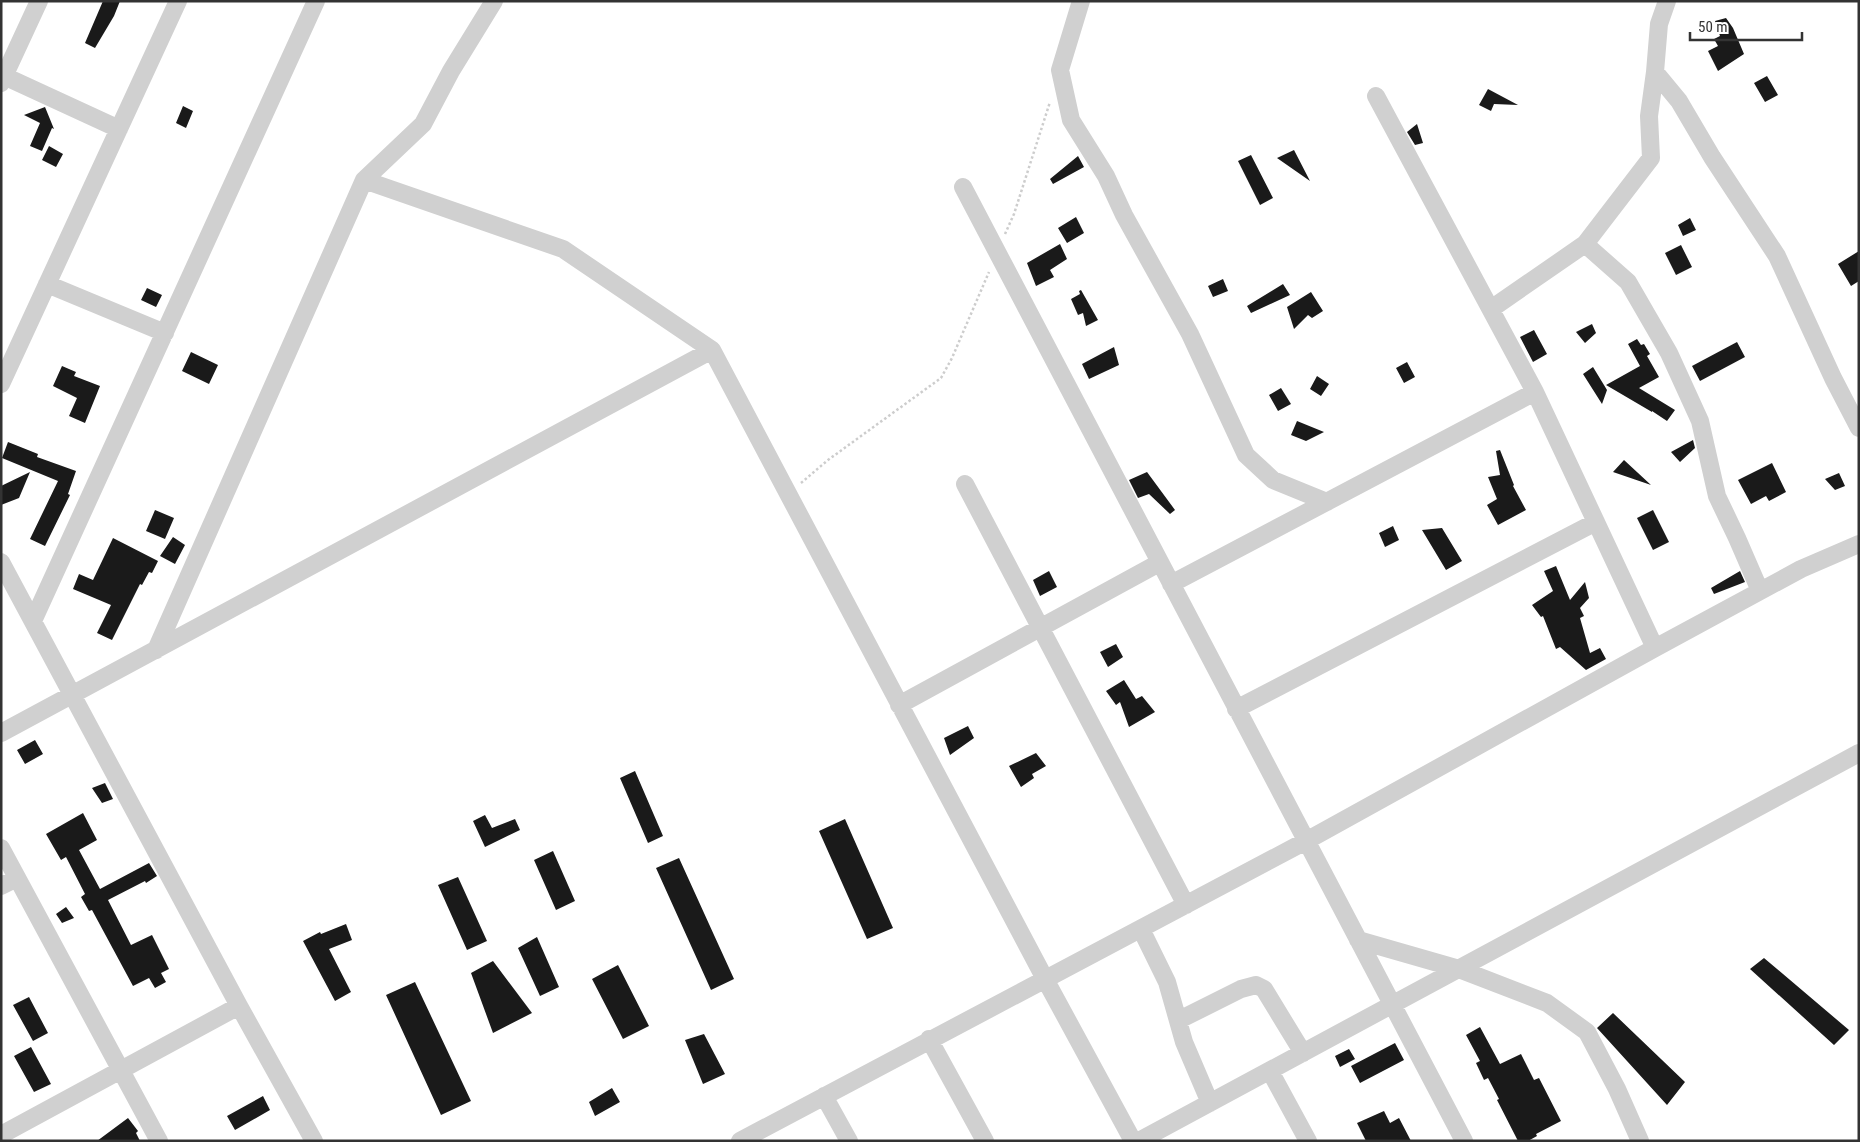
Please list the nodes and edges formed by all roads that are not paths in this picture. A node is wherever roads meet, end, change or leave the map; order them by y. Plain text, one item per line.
1 (178, 1) edge
2 (316, 1) edge
3 (494, 1) edge
4 (1081, 1) edge
5 (1667, 1) edge
6 (36, 2) edge
7 (1655, 72) junction
8 (3, 80) edge
9 (1376, 96) dead end
10 (119, 129) junction
11 (364, 180) junction
12 (963, 187) dead end
13 (1585, 244) junction
14 (47, 284) junction
15 (1490, 309) junction
16 (164, 333) junction
17 (712, 350) junction
18 (1, 384) edge
19 (1535, 392) junction
20 (1859, 428) edge
21 (965, 484) dead end
22 (1327, 502) junction
23 (1596, 522) junction
24 (1859, 544) edge
25 (1, 562) edge
26 (1159, 563) junction
27 (1171, 584) junction
28 (1760, 591) junction
29 (33, 621) junction
30 (1040, 628) junction
31 (1655, 648) junction
32 (156, 650) junction
33 (73, 694) junction
34 (899, 705) junction
35 (1236, 709) junction
36 (1, 733) edge
37 (1859, 753) edge
38 (1306, 841) junction
39 (1, 848) edge
40 (17, 878) junction
41 (1, 886) edge
42 (1186, 905) junction
43 (1140, 929) junction
44 (1358, 940) junction
45 (1459, 969) junction
46 (1045, 979) junction
47 (1392, 1005) junction
48 (239, 1006) junction
49 (1178, 1020) junction
50 (929, 1039) junction
51 (1303, 1053) junction
52 (1270, 1070) junction
53 (120, 1071) junction
54 (824, 1096) junction
55 (1210, 1103) junction
56 (4, 1133) edge
57 (159, 1141) edge
58 (314, 1141) edge
59 (740, 1141) edge
60 (849, 1141) edge
61 (985, 1141) edge
62 (1132, 1141) edge
63 (1139, 1141) edge
64 (1308, 1141) edge
65 (1464, 1141) edge
66 (1640, 1141) edge

1 - 10 street
2 - 16 street
3 - 11 street
4 - 22 street
5 - 7 street
6 - 8 street
7 - 13 street
7 - 20 street
8 - 10 street
9 - 15 street
10 - 14 street
11 - 17 street
11 - 32 street
12 - 26 street
13 - 15 street
13 - 28 street
14 - 16 street
14 - 18 street
15 - 19 street
16 - 29 street
17 - 32 street
17 - 34 street
19 - 22 street
19 - 23 street
21 - 30 street
22 - 27 street
23 - 31 street
23 - 35 street
24 - 28 street
25 - 29 street
26 - 27 street
26 - 30 street
27 - 35 street
28 - 31 street
29 - 33 street
30 - 34 street
30 - 42 street
31 - 38 street
32 - 33 street
33 - 36 street
33 - 48 street
34 - 46 street
35 - 38 street
37 - 45 street
38 - 42 street
38 - 44 street
39 - 40 street
40 - 41 street
40 - 53 street
42 - 43 street
43 - 46 street
43 - 49 street
44 - 45 street
44 - 47 street
45 - 47 street
45 - 66 street
46 - 50 street
46 - 62 street
47 - 51 street
47 - 65 street
48 - 53 street
48 - 58 street
49 - 51 street
49 - 55 street
50 - 54 street
50 - 61 street
51 - 52 street
52 - 55 street
52 - 64 street
53 - 56 street
53 - 57 street
54 - 59 street
54 - 60 street
55 - 63 street

